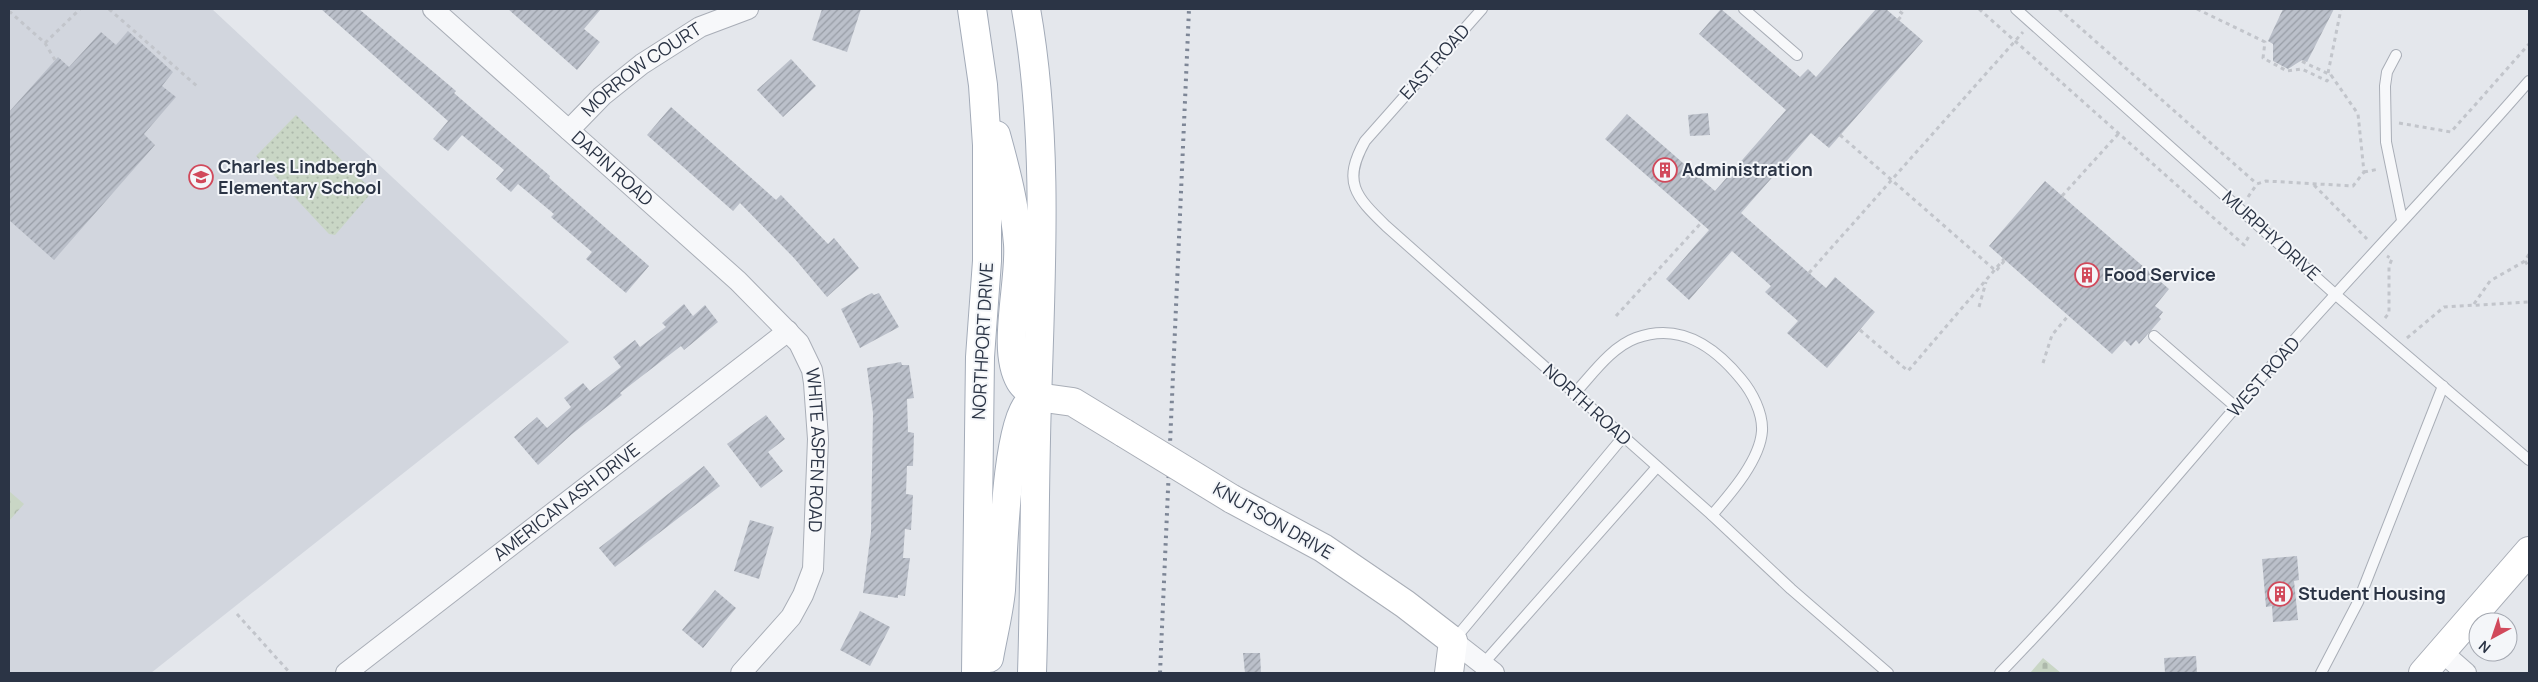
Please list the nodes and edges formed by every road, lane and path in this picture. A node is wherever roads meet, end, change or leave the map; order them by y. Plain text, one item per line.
1 (80, 9) edge
2 (108, 9) edge
3 (434, 9) edge
4 (748, 9) edge
5 (972, 9) edge
6 (1026, 9) edge
7 (1482, 9) edge
8 (1744, 9) edge
9 (1902, 9) edge
10 (1979, 9) edge
11 (2016, 9) edge
12 (2059, 9) edge
13 (2197, 9) edge
14 (2341, 9) edge
15 (9, 11) edge
16 (1898, 20) dead end
17 (2032, 22) junction
18 (2015, 40) junction
19 (45, 43) junction
20 (2529, 44) edge
21 (2396, 54) dead end
22 (1797, 56) dead end
23 (55, 60) dead end
24 (2301, 61) dead end
25 (2330, 74) junction
26 (2529, 81) edge
27 (983, 85) junction
28 (198, 87) dead end
29 (1387, 115) joint
30 (2386, 121) junction
31 (569, 130) junction
32 (2119, 133) junction
33 (1840, 135) dead end
34 (2256, 184) junction
35 (2062, 196) dead end
36 (2241, 208) junction
37 (2402, 220) junction
38 (1701, 223) dead end
39 (2257, 223) junction
40 (2529, 254) edge
41 (2525, 261) junction
42 (2529, 267) edge
43 (1809, 273) dead end
44 (1986, 279) junction
45 (2336, 295) junction
46 (2529, 302) edge
47 (2474, 305) junction
48 (1979, 307) dead end
49 (1616, 316) dead end
50 (2068, 316) dead end
51 (1860, 330) dead end
52 (788, 331) junction
53 (2154, 336) dead end
54 (2397, 347) junction
55 (2043, 363) dead end
56 (2443, 386) junction
57 (1574, 394) junction
58 (1037, 397) junction
59 (2237, 408) junction
60 (1623, 438) junction
61 (2529, 460) edge
62 (1657, 467) junction
63 (1712, 515) junction
64 (2529, 551) edge
65 (238, 614) dead end
66 (1453, 641) junction
67 (2442, 652) junction
68 (1488, 669) edge
69 (290, 673) edge
70 (346, 673) edge
71 (741, 673) edge
72 (976, 673) edge
73 (987, 673) edge
74 (1032, 673) edge
75 (1449, 673) edge
76 (1888, 673) edge
77 (2000, 673) edge
78 (2321, 673) edge
79 (2423, 673) edge
80 (2466, 673) edge

1 - 19 path
2 - 28 path
3 - 31 street, DAPIN ROAD
4 - 31 street, MORROW COURT
5 - 27 main road, NORTHPORT DRIVE
6 - 58 main road
7 - 29 lane, EAST ROAD
8 - 22 lane
9 - 16 path
10 - 18 path
11 - 17 lane, MURPHY DRIVE
12 - 34 path
13 - 25 path
14 - 25 path
15 - 19 path
17 - 18 path
17 - 36 lane, MURPHY DRIVE
18 - 32 path
18 - 43 path
19 - 23 path
20 - 30 path
21 - 30 lane
24 - 25 path
25 - 34 path
26 - 37 lane, WEST ROAD
27 - 58 main road
27 - 72 main road, NORTHPORT DRIVE
29 - 57 lane, NORTH ROAD
30 - 37 lane
31 - 52 street, DAPIN ROAD
32 - 35 path
32 - 39 path
33 - 44 path, bridge
34 - 36 path
36 - 39 lane, MURPHY DRIVE
37 - 45 lane, WEST ROAD
38 - 49 path
39 - 45 lane, MURPHY DRIVE
40 - 41 path
41 - 42 path
41 - 47 path
44 - 48 path
44 - 51 path
45 - 54 lane, MURPHY DRIVE
45 - 59 lane, WEST ROAD
46 - 47 path
47 - 54 path
50 - 55 path
52 - 70 street, AMERICAN ASH DRIVE
52 - 71 street, WHITE ASPEN ROAD
53 - 59 lane
54 - 56 lane, MURPHY DRIVE
56 - 61 lane, MURPHY DRIVE
56 - 78 lane
57 - 60 lane, NORTH ROAD
57 - 63 lane
58 - 66 main road, KNUTSON DRIVE, bridge
58 - 73 main road
58 - 74 main road
59 - 77 lane, WEST ROAD
60 - 62 lane, NORTH ROAD
60 - 66 lane
62 - 63 lane, NORTH ROAD
62 - 68 lane
63 - 76 lane, NORTH ROAD
64 - 67 main road
65 - 69 path
66 - 68 street, KNUTSON DRIVE
66 - 75 main road
67 - 79 main road
67 - 80 street

